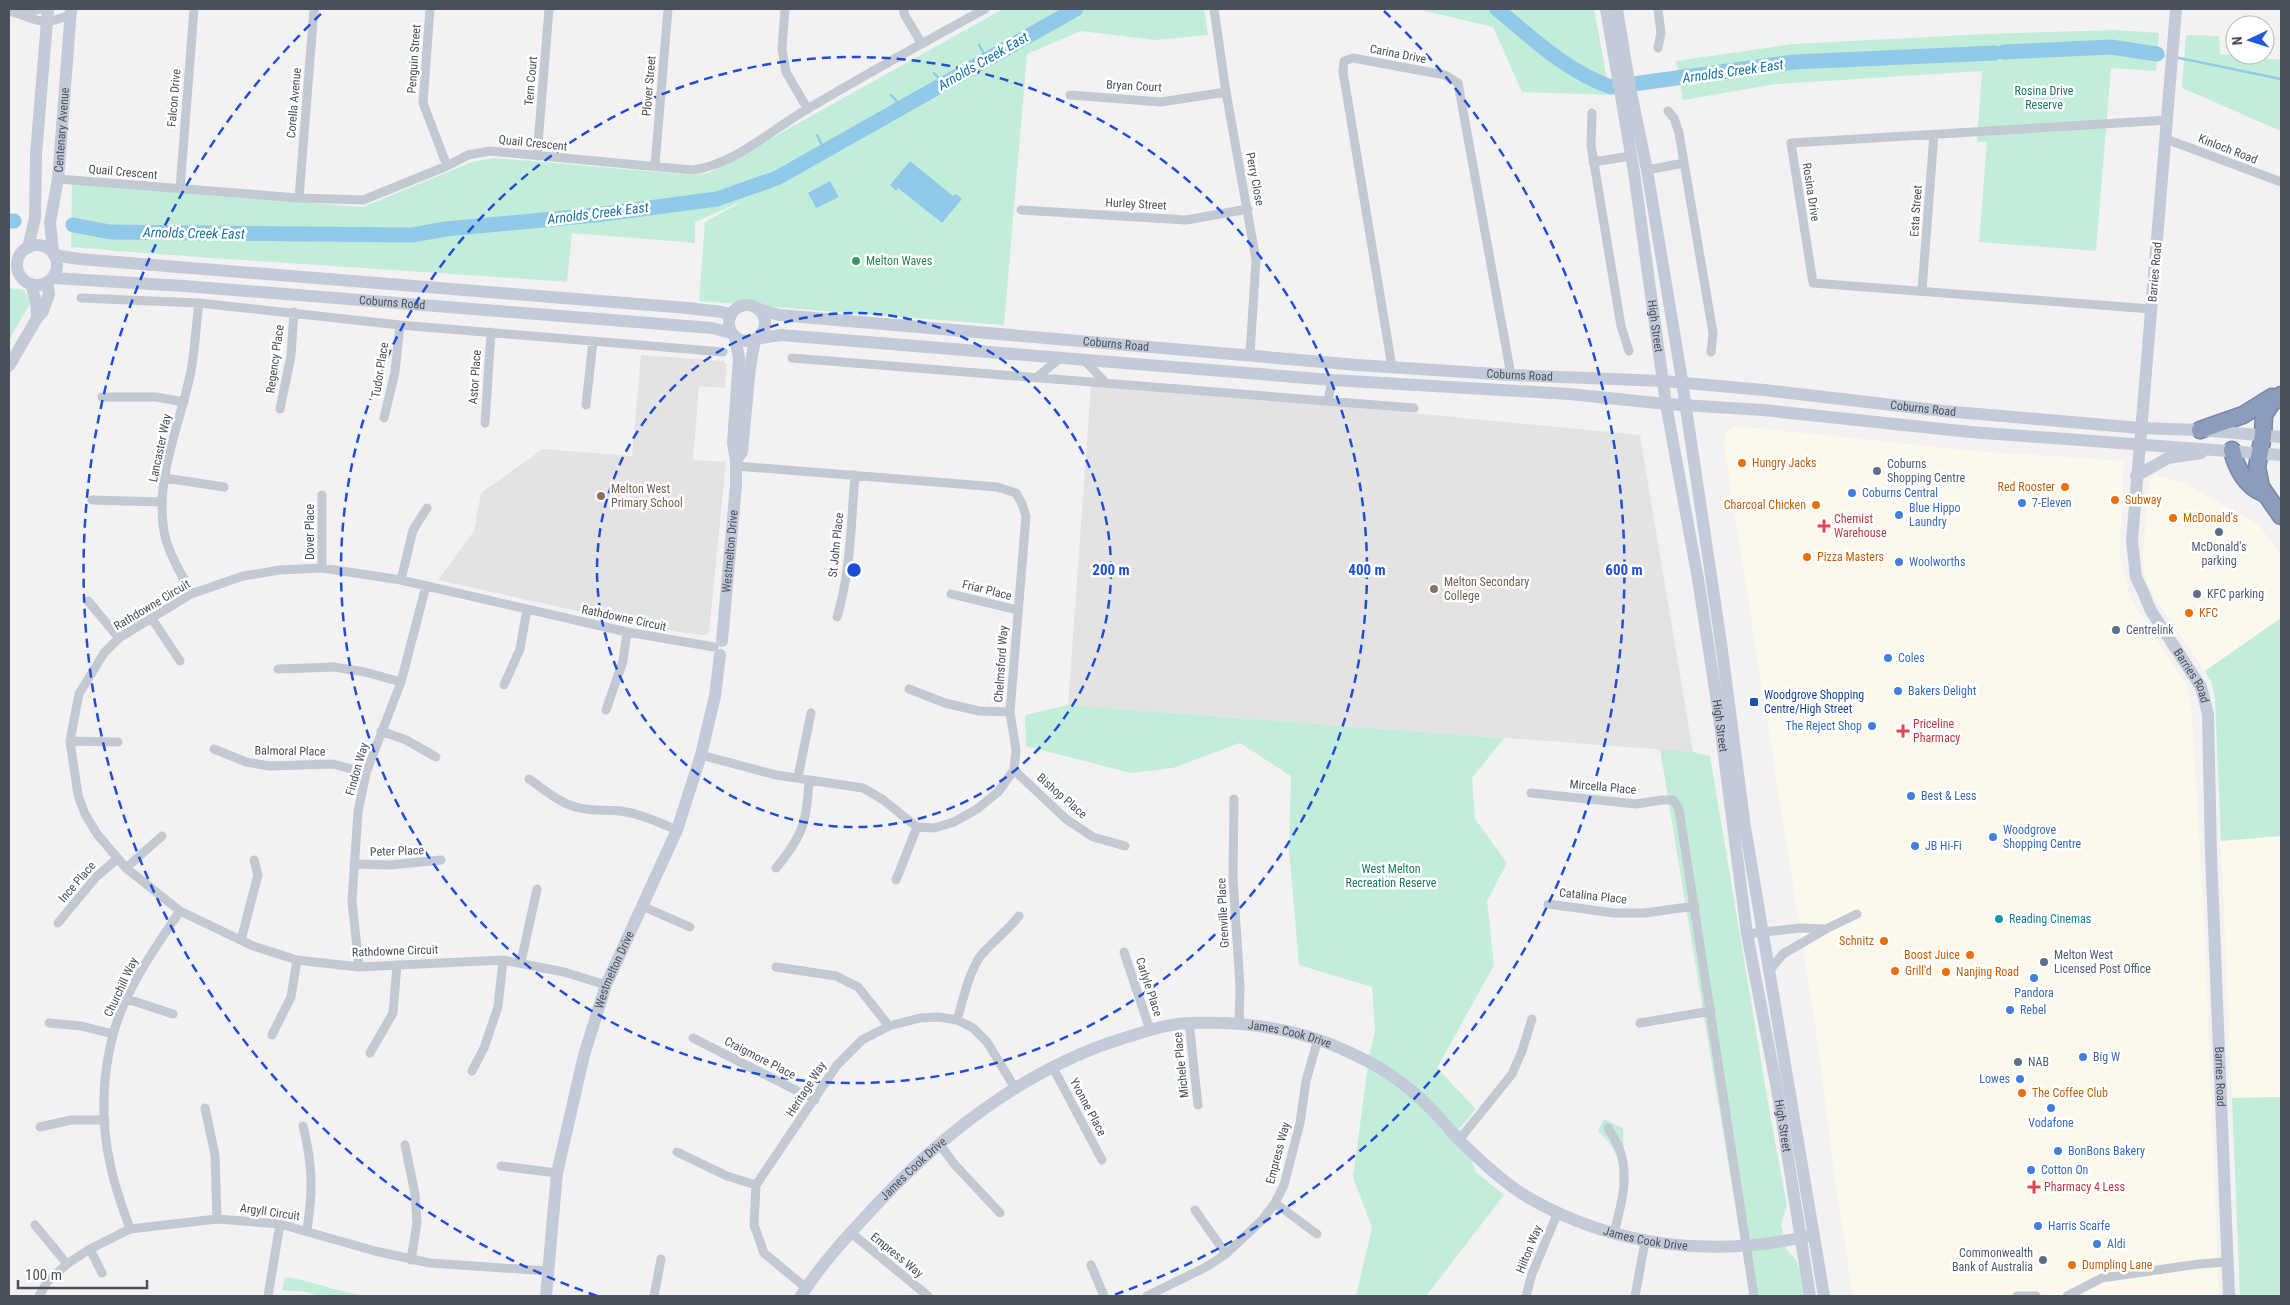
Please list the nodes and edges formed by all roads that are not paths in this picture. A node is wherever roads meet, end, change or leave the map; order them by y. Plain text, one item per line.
1 (41, 9) edge
2 (48, 9) edge
3 (194, 9) edge
4 (314, 9) edge
5 (430, 9) edge
6 (549, 9) edge
7 (668, 9) edge
8 (785, 9) edge
9 (904, 9) edge
10 (985, 9) edge
11 (1214, 9) edge
12 (1606, 9) edge
13 (1617, 9) edge
14 (1658, 9) edge
15 (2176, 9) edge
16 (71, 11) edge
17 (12, 12) edge
18 (47, 23) junction
19 (922, 44) junction
20 (1658, 48) dead end
21 (1622, 76) junction
22 (65, 86) junction
23 (1625, 90) junction
24 (1226, 92) junction
25 (1070, 95) dead end
26 (807, 108) junction
27 (1668, 111) dead end
28 (1592, 113) dead end
29 (2168, 120) junction
30 (38, 126) junction
31 (1934, 134) junction
32 (2166, 139) junction
33 (1644, 154) junction
34 (537, 156) junction
35 (1631, 156) junction
36 (1593, 162) junction
37 (1684, 163) junction
38 (655, 165) junction
39 (447, 166) junction
40 (1647, 170) junction
41 (1634, 172) junction
42 (58, 178) junction
43 (2281, 182) edge
44 (180, 189) junction
45 (299, 198) junction
46 (1248, 209) junction
47 (1021, 210) dead end
48 (25, 250) junction
49 (9, 253) edge
50 (53, 253) junction
51 (200, 269) junction
52 (15, 275) edge
53 (50, 280) junction
54 (31, 284) junction
55 (198, 287) junction
56 (1922, 290) junction
57 (80, 298) dead end
58 (198, 303) junction
59 (758, 309) junction
60 (2151, 309) junction
61 (294, 312) junction
62 (731, 315) junction
63 (36, 318) junction
64 (400, 325) junction
65 (976, 331) junction
66 (491, 332) junction
67 (733, 335) junction
68 (755, 340) junction
69 (593, 341) junction
70 (1629, 351) dead end
71 (723, 352) dead end
72 (975, 352) junction
73 (1711, 352) dead end
74 (1250, 354) junction
75 (792, 358) dead end
76 (1059, 359) junction
77 (1085, 361) junction
78 (9, 366) edge
79 (1392, 366) junction
80 (1248, 374) junction
81 (1511, 375) junction
82 (1036, 378) junction
83 (1332, 380) junction
84 (1663, 381) junction
85 (1106, 383) junction
86 (1682, 383) junction
87 (2281, 394) edge
88 (102, 397) dead end
89 (1328, 401) junction
90 (184, 402) junction
91 (1666, 404) junction
92 (586, 405) dead end
93 (1685, 405) junction
94 (1414, 408) dead end
95 (280, 409) dead end
96 (1970, 413) junction
97 (384, 418) dead end
98 (485, 423) dead end
99 (2140, 428) junction
100 (2200, 430) junction
101 (1966, 431) junction
102 (2263, 436) junction
103 (2281, 438) edge
104 (2138, 446) junction
105 (2208, 448) junction
106 (2232, 450) junction
107 (2259, 453) junction
108 (2281, 455) edge
109 (736, 463) junction
110 (855, 475) junction
111 (2136, 476) junction
112 (165, 478) junction
113 (224, 487) dead end
114 (2265, 494) junction
115 (322, 495) dead end
116 (92, 500) dead end
117 (162, 502) junction
118 (427, 508) dead end
119 (2281, 516) edge
120 (322, 568) junction
121 (401, 580) junction
122 (426, 586) junction
123 (192, 594) junction
124 (951, 594) dead end
125 (88, 601) dead end
126 (527, 609) junction
127 (1017, 610) junction
128 (837, 616) dead end
129 (152, 619) junction
130 (627, 632) junction
131 (119, 638) junction
132 (719, 648) junction
133 (180, 661) dead end
134 (278, 669) dead end
135 (401, 682) junction
136 (504, 685) dead end
137 (909, 689) dead end
138 (606, 710) dead end
139 (1010, 712) junction
140 (811, 713) dead end
141 (381, 731) junction
142 (70, 741) junction
143 (118, 742) dead end
144 (214, 749) dead end
145 (701, 755) junction
146 (436, 757) dead end
147 (1014, 770) junction
148 (366, 773) junction
149 (798, 777) junction
150 (529, 779) dead end
151 (809, 780) junction
152 (1531, 793) dead end
153 (1234, 799) dead end
154 (918, 827) junction
155 (677, 830) junction
156 (162, 836) dead end
157 (1125, 846) dead end
158 (117, 859) junction
159 (254, 860) dead end
160 (441, 860) dead end
161 (354, 864) junction
162 (126, 868) junction
163 (776, 868) dead end
164 (896, 880) dead end
165 (538, 889) dead end
166 (1548, 904) dead end
167 (642, 906) junction
168 (1695, 906) junction
169 (180, 911) junction
170 (1857, 914) dead end
171 (1019, 916) dead end
172 (58, 923) dead end
173 (690, 927) dead end
174 (1826, 929) junction
175 (1762, 933) junction
176 (1747, 934) junction
177 (241, 940) junction
178 (1124, 952) dead end
179 (297, 960) junction
180 (503, 960) junction
181 (521, 962) junction
182 (397, 965) junction
183 (359, 967) junction
184 (776, 967) dead end
185 (1768, 972) junction
186 (606, 985) junction
187 (127, 999) junction
188 (1711, 1011) junction
189 (173, 1014) dead end
190 (1532, 1019) dead end
191 (957, 1020) junction
192 (49, 1022) dead end
193 (1189, 1022) junction
194 (1640, 1023) dead end
195 (1239, 1025) junction
196 (889, 1026) junction
197 (1150, 1030) junction
198 (113, 1034) junction
199 (272, 1035) dead end
200 (693, 1038) dead end
201 (1318, 1039) junction
202 (370, 1053) dead end
203 (1052, 1066) junction
204 (472, 1071) dead end
205 (1015, 1088) junction
206 (815, 1100) junction
207 (1198, 1105) dead end
208 (205, 1108) dead end
209 (105, 1120) junction
210 (303, 1126) dead end
211 (40, 1127) dead end
212 (1608, 1128) dead end
213 (1459, 1140) junction
214 (939, 1144) junction
215 (405, 1145) dead end
216 (677, 1152) dead end
217 (1102, 1160) dead end
218 (501, 1166) dead end
219 (557, 1173) junction
220 (756, 1185) junction
221 (1275, 1203) junction
222 (1195, 1210) dead end
223 (1558, 1212) junction
224 (1000, 1213) dead end
225 (217, 1218) junction
226 (280, 1224) junction
227 (35, 1225) dead end
228 (130, 1229) junction
229 (307, 1230) junction
230 (850, 1232) junction
231 (1614, 1233) junction
232 (1318, 1234) dead end
233 (1808, 1236) junction
234 (1645, 1242) junction
235 (1746, 1245) junction
236 (90, 1249) junction
237 (1226, 1254) junction
238 (661, 1259) dead end
239 (411, 1260) junction
240 (2227, 1262) junction
241 (67, 1264) junction
242 (1091, 1265) dead end
243 (548, 1271) junction
244 (102, 1273) dead end
245 (804, 1292) edge
246 (39, 1296) edge
247 (268, 1296) edge
248 (546, 1296) edge
249 (654, 1296) edge
250 (928, 1296) edge
251 (1104, 1296) edge
252 (1147, 1296) edge
253 (1526, 1296) edge
254 (1635, 1296) edge
255 (1754, 1296) edge
256 (1810, 1296) edge
257 (1824, 1296) edge
258 (2016, 1296) edge
259 (2036, 1296) edge
260 (2067, 1296) edge
261 (2229, 1296) edge

1 - 17 street
2 - 18 street, Centenary Avenue
3 - 44 street, Falcon Drive
4 - 45 street, Corella Avenue
5 - 39 street, Penguin Street
6 - 34 street, Tern Court
7 - 38 street, Plover Street
8 - 26 street
9 - 19 street
10 - 19 street, Quail Crescent
11 - 24 street, Perry Close
12 - 21 street, High Street
13 - 21 street, High Street
14 - 20 street
15 - 29 street, Barries Road
16 - 18 street
16 - 22 street, Centenary Avenue
17 - 18 street
18 - 30 street, Centenary Avenue
19 - 26 street, Quail Crescent
21 - 23 street, High Street
22 - 30 street
22 - 42 street, Centenary Avenue
23 - 33 street, High Street
23 - 35 street, High Street
24 - 25 street, Bryan Court
24 - 46 street, Perry Close
26 - 38 street, Quail Crescent
27 - 37 street
28 - 36 street
29 - 31 street, Rosina Drive
29 - 32 street, Barries Road
30 - 48 street, Centenary Avenue
31 - 56 street, Esta Street
31 - 56 street, Rosina Drive
32 - 43 street, Kinloch Road
32 - 60 street, Barries Road
33 - 35 street
33 - 40 street, High Street
34 - 38 street, Quail Crescent
34 - 39 street, Quail Crescent
35 - 36 street
35 - 41 street, High Street
36 - 70 street
37 - 40 street
37 - 73 street
39 - 45 street, Quail Crescent
40 - 41 street
40 - 86 street, High Street
41 - 84 street, High Street
42 - 44 street, Quail Crescent
42 - 50 street, Centenary Avenue
44 - 45 street, Quail Crescent
46 - 47 street, Hurley Street
46 - 74 street, Perry Close
48 - 49 street
48 - 50 street
48 - 52 street
50 - 51 street, Coburns Road
50 - 53 street
51 - 55 street
51 - 62 street, Coburns Road
52 - 54 street
53 - 54 street
53 - 55 street, Coburns Road
53 - 63 street
54 - 63 street
55 - 67 street, Coburns Road
56 - 60 street, Rosina Drive
57 - 58 street, Coburns Road
58 - 61 street, Coburns Road
58 - 90 street, Lancaster Way
59 - 62 street
59 - 65 street, Coburns Road
59 - 68 street
60 - 99 street, Barries Road
61 - 64 street, Coburns Road
61 - 95 street, Regency Place
62 - 67 street
63 - 78 street
64 - 66 street, Coburns Road
64 - 97 street, Tudor Place
65 - 72 street
65 - 74 street, Coburns Road
66 - 69 street, Coburns Road
66 - 98 street, Astor Place
67 - 68 street
67 - 109 street, Westmelton Drive
68 - 72 street, Coburns Road
68 - 109 street, Westmelton Drive
69 - 71 street, Coburns Road
69 - 92 street
72 - 76 street, Coburns Road
74 - 79 street, Coburns Road
74 - 80 street
75 - 82 street
76 - 77 street, Coburns Road
76 - 82 street
77 - 80 street, Coburns Road
77 - 85 street, Coburns Road
79 - 81 street, Coburns Road
79 - 81 street, Carina Drive
80 - 83 street, Coburns Road
81 - 84 street, Coburns Road
82 - 85 street
83 - 89 street
83 - 91 street, Coburns Road
84 - 86 street, Coburns Road
84 - 91 street, High Street
85 - 89 street
86 - 93 street, High Street
86 - 96 street, Coburns Road
87 - 100 highway
87 - 102 highway
88 - 90 street
89 - 94 street
90 - 112 street, Lancaster Way
91 - 93 street, Coburns Road
91 - 176 street, High Street
93 - 101 street, Coburns Road
93 - 175 street, High Street
96 - 99 street, Coburns Road
96 - 101 street
99 - 100 street, Coburns Road
99 - 104 street, Barries Road
100 - 102 street, Coburns Road
101 - 104 street, Coburns Road
102 - 103 street, Coburns Road
102 - 107 highway
104 - 105 street, Coburns Road
104 - 111 street, Barries Road
105 - 106 street, Coburns Road
105 - 111 street
106 - 107 street, Coburns Road
106 - 114 highway
107 - 108 street, Coburns Road
107 - 114 highway
109 - 110 street, Chelmsford Way
109 - 132 street, Westmelton Drive
110 - 127 street, Chelmsford Way
110 - 128 street, St John Place
111 - 240 street, Barries Road
112 - 113 street
112 - 117 street, Lancaster Way
114 - 119 highway
115 - 120 street, Dover Place
116 - 117 street
117 - 123 street, Lancaster Way
118 - 121 street
120 - 121 street, Rathdowne Circuit
120 - 123 street, Rathdowne Circuit
121 - 122 street, Rathdowne Circuit
122 - 126 street, Rathdowne Circuit
122 - 135 street, Findon Way
123 - 129 street, Rathdowne Circuit
124 - 127 street, Friar Place
125 - 131 street
126 - 130 street, Rathdowne Circuit
126 - 136 street
127 - 139 street, Chelmsford Way
129 - 131 street, Rathdowne Circuit
129 - 133 street
130 - 132 street, Rathdowne Circuit
130 - 138 street
131 - 142 street, Rathdowne Circuit
132 - 145 street, Westmelton Drive
134 - 135 street
135 - 141 street, Findon Way
137 - 139 street
139 - 147 street, Chelmsford Way
140 - 149 street
141 - 146 street
141 - 148 street, Findon Way
142 - 143 street
142 - 158 street, Rathdowne Circuit
144 - 148 street, Balmoral Place
145 - 149 street
145 - 155 street, Westmelton Drive
147 - 154 street
147 - 157 street, Bishop Place
148 - 161 street, Findon Way
149 - 151 street
150 - 155 street
151 - 154 street
151 - 163 street
152 - 168 street, Mircella Place
153 - 195 street, Grenville Place
154 - 164 street
155 - 167 street, Westmelton Drive
156 - 162 street
158 - 162 street, Rathdowne Circuit
158 - 172 street, Ince Place
159 - 177 street
160 - 161 street, Peter Place
161 - 183 street, Findon Way
162 - 169 street, Rathdowne Circuit
165 - 181 street
166 - 168 street, Catalina Place
167 - 173 street
167 - 186 street, Westmelton Drive
168 - 188 street
169 - 177 street, Rathdowne Circuit
169 - 187 street, Churchill Way
170 - 174 street
171 - 191 street
174 - 175 street
174 - 185 street
175 - 176 street
175 - 185 street, High Street
176 - 233 street, High Street
177 - 179 street, Rathdowne Circuit
178 - 197 street, Carlyle Place
179 - 183 street, Rathdowne Circuit
179 - 199 street
180 - 181 street, Rathdowne Circuit
180 - 182 street, Rathdowne Circuit
180 - 204 street
181 - 186 street, Rathdowne Circuit
182 - 183 street, Rathdowne Circuit
182 - 202 street
184 - 196 street
185 - 233 street, High Street
186 - 219 street, Westmelton Drive
187 - 189 street
187 - 198 street, Churchill Way
188 - 194 street
188 - 235 street
190 - 213 street
191 - 196 street, Heritage Way
191 - 205 street, Heritage Way
192 - 198 street
193 - 195 street, James Cook Drive
193 - 197 street, James Cook Drive
193 - 207 street, Michele Place
195 - 201 street, James Cook Drive
196 - 206 street, Heritage Way
197 - 203 street, James Cook Drive
198 - 209 street, Churchill Way
200 - 206 street, Craigmore Place
201 - 213 street, James Cook Drive
201 - 221 street, Empress Way
203 - 205 street, James Cook Drive
203 - 217 street, Yvonne Place
205 - 214 street, James Cook Drive
206 - 220 street, Heritage Way
208 - 225 street
209 - 211 street
209 - 228 street, Churchill Way
210 - 229 street
212 - 231 street
213 - 223 street, James Cook Drive
214 - 224 street
214 - 230 street, James Cook Drive
215 - 239 street
216 - 220 street
218 - 219 street
219 - 243 street, Westmelton Drive
220 - 245 street
221 - 232 street
221 - 237 street, Empress Way
222 - 237 street
223 - 231 street, James Cook Drive
223 - 253 street, Hilton Way
225 - 226 street, Argyll Circuit
225 - 228 street, Argyll Circuit
226 - 229 street, Argyll Circuit
226 - 247 street
227 - 241 street
228 - 236 street, Argyll Circuit
229 - 239 street, Argyll Circuit
230 - 245 street, James Cook Drive
230 - 250 street, Empress Way
231 - 234 street, James Cook Drive
233 - 235 street, James Cook Drive
233 - 256 street, High Street
233 - 257 street, High Street
234 - 235 street, James Cook Drive
234 - 254 street
235 - 255 street
236 - 241 street, Argyll Circuit
236 - 244 street
237 - 252 street, Empress Way
238 - 249 street
239 - 243 street, Argyll Circuit
240 - 260 street
240 - 261 street, Barries Road
241 - 246 street, Argyll Circuit
242 - 251 street
243 - 248 street, Westmelton Drive
258 - 259 street

